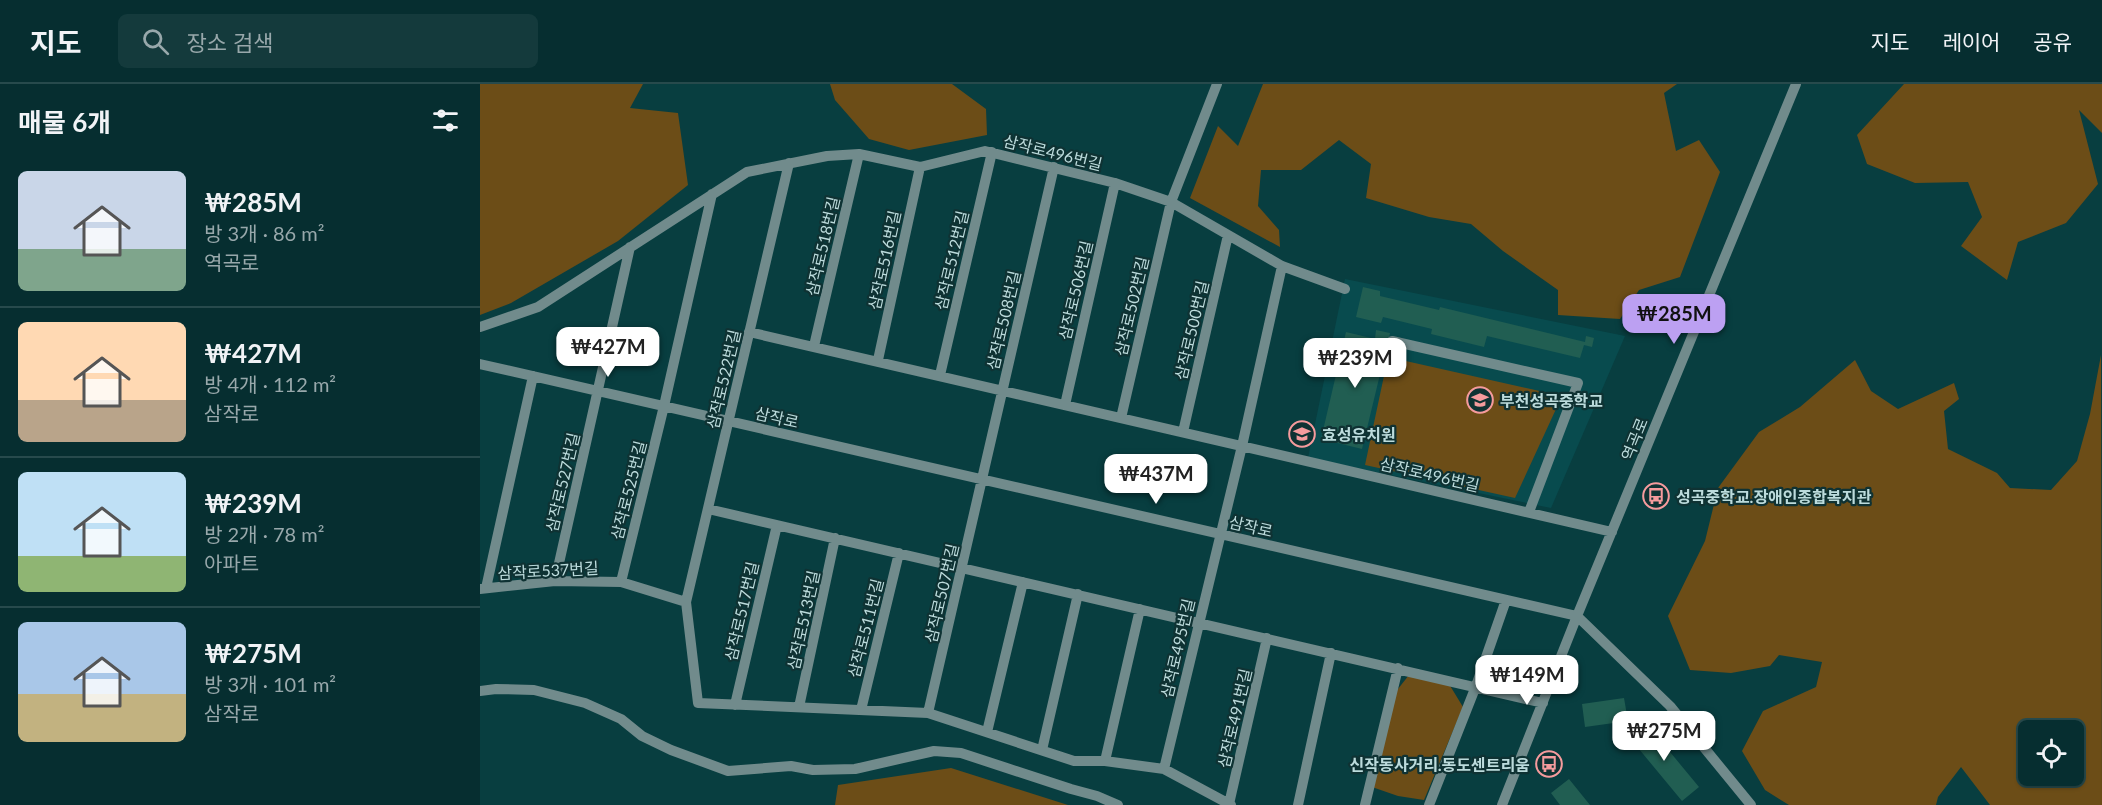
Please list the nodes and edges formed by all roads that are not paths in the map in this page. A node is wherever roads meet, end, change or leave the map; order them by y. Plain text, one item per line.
1 (1217, 84) edge
2 (1796, 84) edge
3 (992, 152) junction
4 (859, 154) junction
5 (789, 163) junction
6 (920, 167) junction
7 (1054, 167) junction
8 (1115, 183) junction
9 (712, 194) junction
10 (1171, 201) junction
11 (1227, 235) junction
12 (630, 247) junction
13 (1282, 266) junction
14 (1345, 289) dead end
15 (480, 327) edge
16 (749, 332) junction
17 (1392, 342) dead end
18 (814, 346) junction
19 (878, 360) junction
20 (480, 364) edge
21 (940, 375) junction
22 (533, 376) junction
23 (598, 390) junction
24 (1002, 390) junction
25 (1065, 405) junction
26 (664, 406) junction
27 (1121, 418) junction
28 (728, 421) junction
29 (1183, 432) junction
30 (1242, 446) junction
31 (983, 480) junction
32 (708, 509) junction
33 (1529, 512) junction
34 (777, 525) junction
35 (1612, 532) junction
36 (1220, 534) junction
37 (835, 538) junction
38 (899, 553) junction
39 (962, 568) junction
40 (555, 581) junction
41 (621, 582) junction
42 (1023, 582) junction
43 (483, 588) edge
44 (1078, 594) junction
45 (1506, 600) junction
46 (686, 602) junction
47 (1140, 609) junction
48 (1577, 616) junction
49 (1199, 622) junction
50 (1267, 638) junction
51 (1331, 653) junction
52 (1398, 668) junction
53 (1476, 686) junction
54 (480, 691) edge
55 (1543, 703) junction
56 (735, 705) junction
57 (800, 707) junction
58 (861, 710) junction
59 (928, 713) junction
60 (987, 732) junction
61 (1042, 750) junction
62 (1105, 761) junction
63 (1164, 769) junction
64 (1118, 805) edge
65 (1230, 805) edge
66 (1298, 805) edge
67 (1365, 805) edge
68 (1429, 805) edge
69 (1502, 805) edge
70 (1751, 805) edge

1 - 10 street, 삼작로502번길
2 - 35 street, 역곡로
3 - 6 street, 삼작로496번길
3 - 7 street, 삼작로496번길
3 - 21 street, 삼작로512번길
4 - 5 street, 삼작로496번길
4 - 6 street, 삼작로496번길
4 - 18 street, 삼작로518번길
5 - 9 street, 삼작로496번길
5 - 16 street, 삼작로522번길
6 - 19 street, 삼작로516번길
7 - 8 street, 삼작로496번길
7 - 24 street, 삼작로508번길
8 - 10 street, 삼작로496번길
8 - 25 street, 삼작로506번길
9 - 12 street, 삼작로496번길
9 - 26 street, 삼작로525번길
10 - 11 street, 삼작로496번길
10 - 27 street, 삼작로502번길
11 - 13 street, 삼작로496번길
11 - 29 street, 삼작로500번길
12 - 15 street, 삼작로496번길
12 - 23 street
13 - 14 street, 삼작로496번길
13 - 30 street
16 - 18 street, 삼작로496번길
16 - 28 street, 삼작로522번길
17 - 33 street
18 - 19 street, 삼작로496번길
19 - 21 street, 삼작로496번길
20 - 22 street, 삼작로
21 - 24 street, 삼작로496번길
22 - 23 street, 삼작로
22 - 43 street
23 - 26 street, 삼작로
23 - 40 street, 삼작로527번길
24 - 25 street, 삼작로496번길
24 - 31 street, 삼작로508번길
25 - 27 street, 삼작로496번길
26 - 28 street, 삼작로
26 - 41 street, 삼작로525번길
27 - 29 street, 삼작로496번길
28 - 31 street, 삼작로
28 - 32 street, 삼작로522번길
29 - 30 street, 삼작로496번길
30 - 33 street, 삼작로496번길
30 - 36 street
31 - 36 street, 삼작로
31 - 39 street, 삼작로507번길
32 - 34 street
32 - 46 street, 삼작로522번길
33 - 35 street, 삼작로496번길
34 - 37 street
34 - 56 street, 삼작로517번길
35 - 48 street, 역곡로
36 - 45 street, 삼작로
36 - 49 street, 삼작로495번길
37 - 38 street
37 - 57 street, 삼작로513번길
38 - 39 street
38 - 58 street, 삼작로511번길
39 - 42 street
39 - 59 street, 삼작로507번길
40 - 41 street, 삼작로537번길
40 - 43 street, 삼작로537번길
41 - 46 street, 삼작로537번길
42 - 44 street
42 - 60 street
44 - 47 street
44 - 61 street
45 - 48 street, 삼작로
45 - 53 street
46 - 56 street
47 - 49 street
47 - 62 street
48 - 55 street, 역곡로
48 - 70 street
49 - 50 street
49 - 63 street, 삼작로495번길
50 - 51 street
50 - 65 street, 삼작로491번길
51 - 52 street
51 - 66 street
52 - 53 street
52 - 67 street
53 - 55 street
53 - 68 street
54 - 64 street
55 - 69 street, 역곡로
56 - 57 street
57 - 58 street
58 - 59 street
59 - 60 street
60 - 61 street
61 - 62 street
62 - 63 street
63 - 65 street

